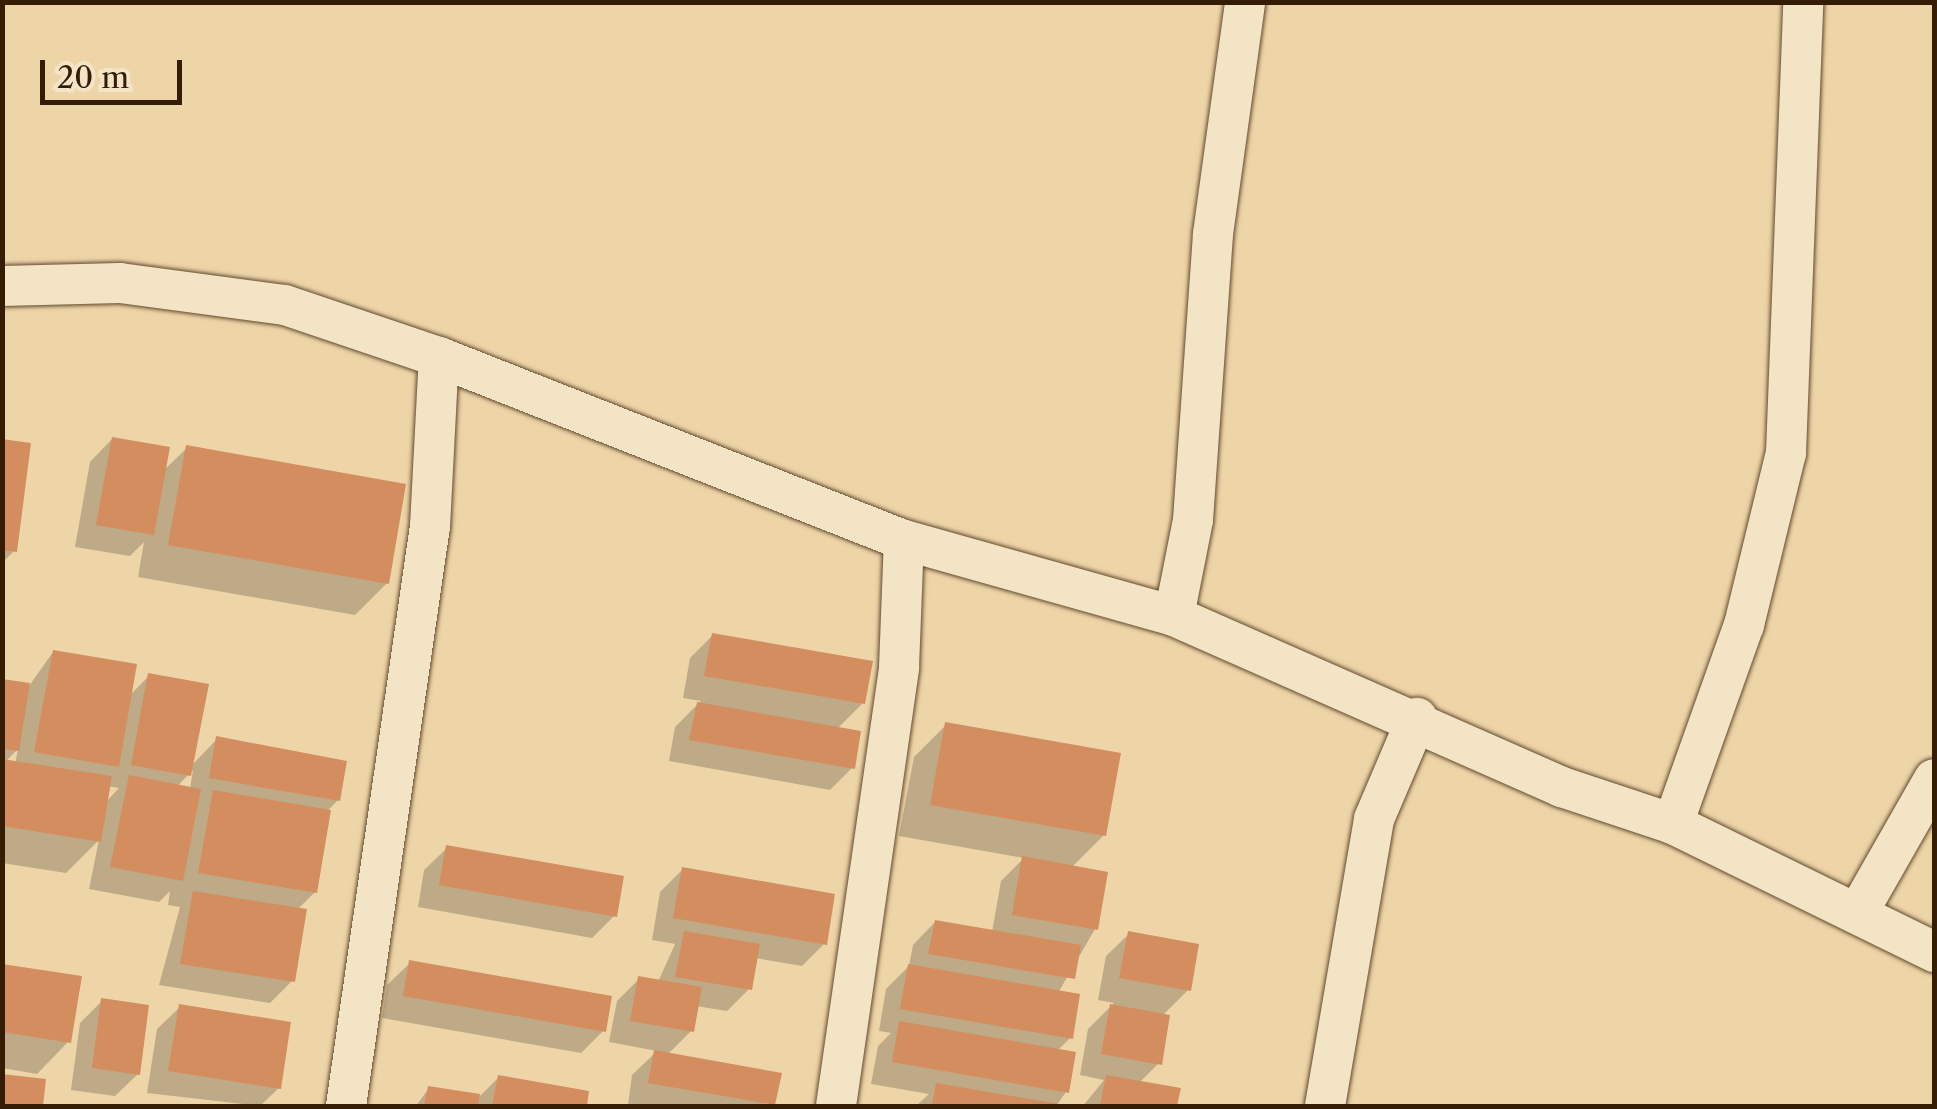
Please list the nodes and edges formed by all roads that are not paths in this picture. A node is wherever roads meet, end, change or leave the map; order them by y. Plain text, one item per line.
1 (1245, 2) edge
2 (1803, 2) edge
3 (2, 286) edge
4 (439, 357) junction
5 (904, 540) junction
6 (1174, 616) junction
7 (1417, 718) junction
8 (1934, 779) edge
9 (1673, 824) junction
10 (1857, 914) junction
11 (1934, 952) edge
12 (346, 1106) edge
13 (836, 1106) edge
14 (1325, 1106) edge

1 - 6 street
2 - 9 street
3 - 4 street
4 - 5 street
4 - 12 street
5 - 6 street
5 - 13 street
6 - 7 street
7 - 9 street
7 - 14 street
8 - 10 street
9 - 10 street
10 - 11 street

